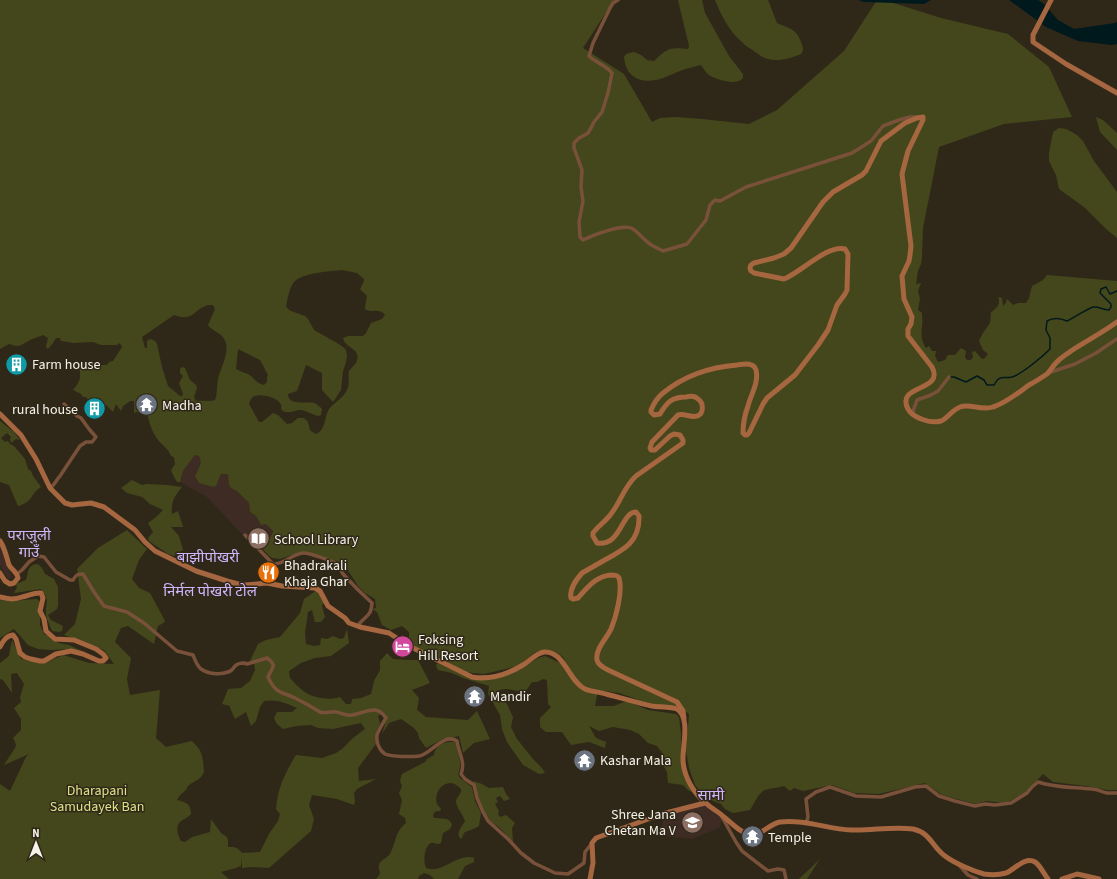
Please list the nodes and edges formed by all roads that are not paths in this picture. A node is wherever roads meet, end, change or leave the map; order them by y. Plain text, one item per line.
1 (618, 0) edge
2 (1051, 0) edge
3 (1117, 93) edge
4 (917, 118) junction
5 (1117, 322) edge
6 (1117, 339) edge
7 (1048, 373) junction
8 (949, 377) dead end
9 (64, 404) dead end
10 (0, 414) edge
11 (912, 414) junction
12 (50, 488) junction
13 (245, 534) dead end
14 (0, 541) edge
15 (0, 573) edge
16 (17, 574) junction
17 (0, 597) edge
18 (360, 627) junction
19 (0, 647) edge
20 (684, 718) junction
21 (1117, 792) edge
22 (705, 803) junction
23 (720, 813) junction
24 (806, 823) junction
25 (592, 844) junction
26 (957, 863) junction
27 (590, 879) edge
28 (786, 879) edge
29 (977, 879) edge
30 (1048, 879) edge
31 (1062, 879) edge
32 (1099, 879) edge

1 - 4 street
2 - 3 main road
4 - 11 main road
4 - 20 main road
5 - 7 main road
6 - 7 street
7 - 11 main road
8 - 11 street
9 - 12 street
10 - 12 main road
12 - 18 main road
13 - 18 street
14 - 16 main road
15 - 16 main road
16 - 25 street
17 - 19 main road
18 - 20 main road
20 - 22 main road
21 - 24 street
22 - 23 main road
22 - 25 main road
23 - 24 main road
23 - 28 street
24 - 26 main road
25 - 27 main road
26 - 29 street
26 - 30 main road
31 - 32 main road

